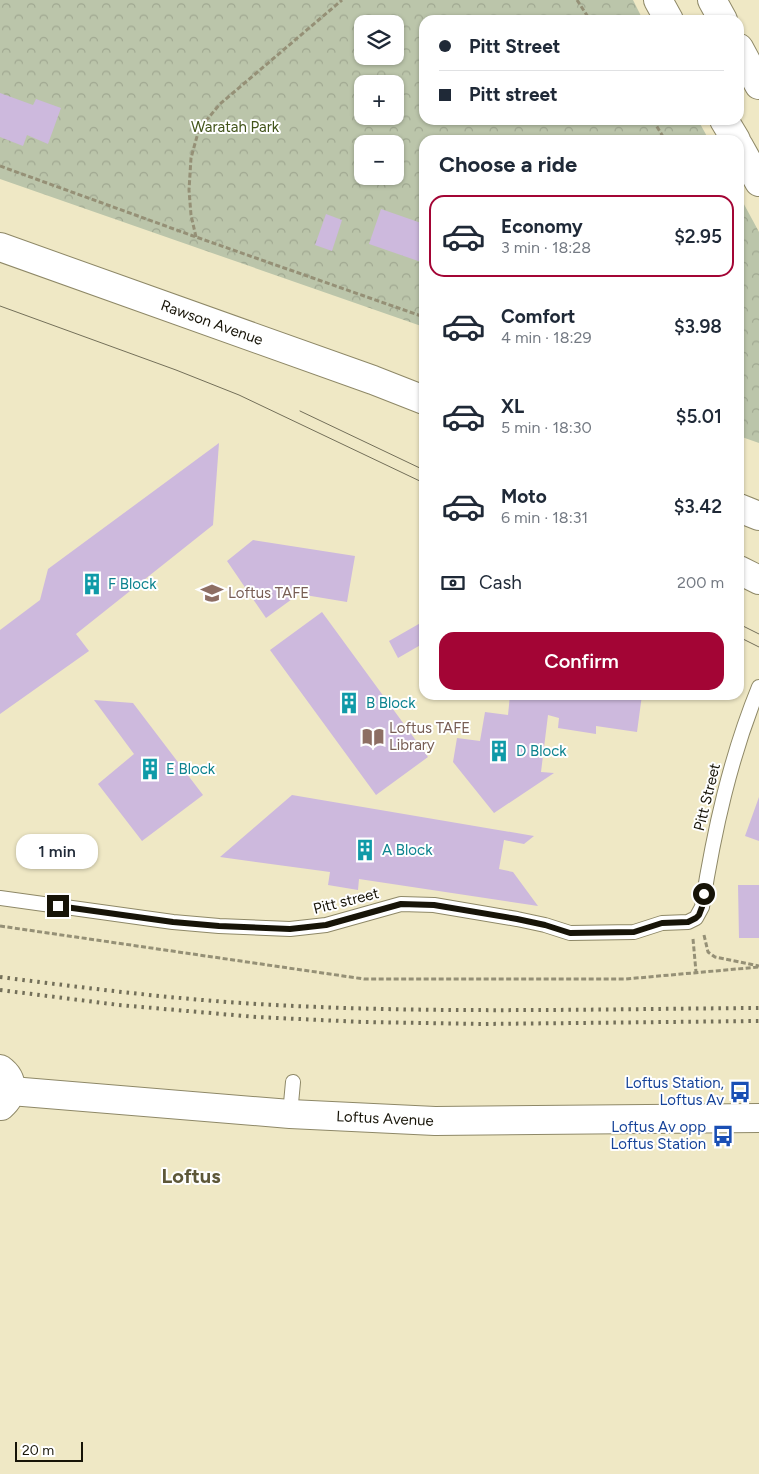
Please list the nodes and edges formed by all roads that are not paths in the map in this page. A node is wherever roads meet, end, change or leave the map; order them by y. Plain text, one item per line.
1 (658, 0) edge
2 (712, 0) edge
3 (666, 15) edge
4 (720, 15) edge
5 (744, 57) edge
6 (759, 85) edge
7 (744, 155) edge
8 (759, 182) edge
9 (0, 247) edge
10 (419, 398) edge
11 (744, 510) edge
12 (759, 516) edge
13 (744, 572) edge
14 (759, 580) edge
15 (759, 687) edge
16 (0, 898) edge
17 (694, 919) joint
18 (293, 1082) dead end
19 (4, 1089) edge
20 (290, 1114) junction
21 (759, 1118) edge

1 - 3 main road
2 - 4 main road
5 - 6 main road
7 - 8 main road
9 - 10 main road, Rawson Avenue
11 - 12 main road
13 - 14 main road
15 - 17 lane, Pitt Street
16 - 17 lane, Pitt street
18 - 20 lane
19 - 20 main road, Loftus Avenue
20 - 21 main road, Loftus Avenue

